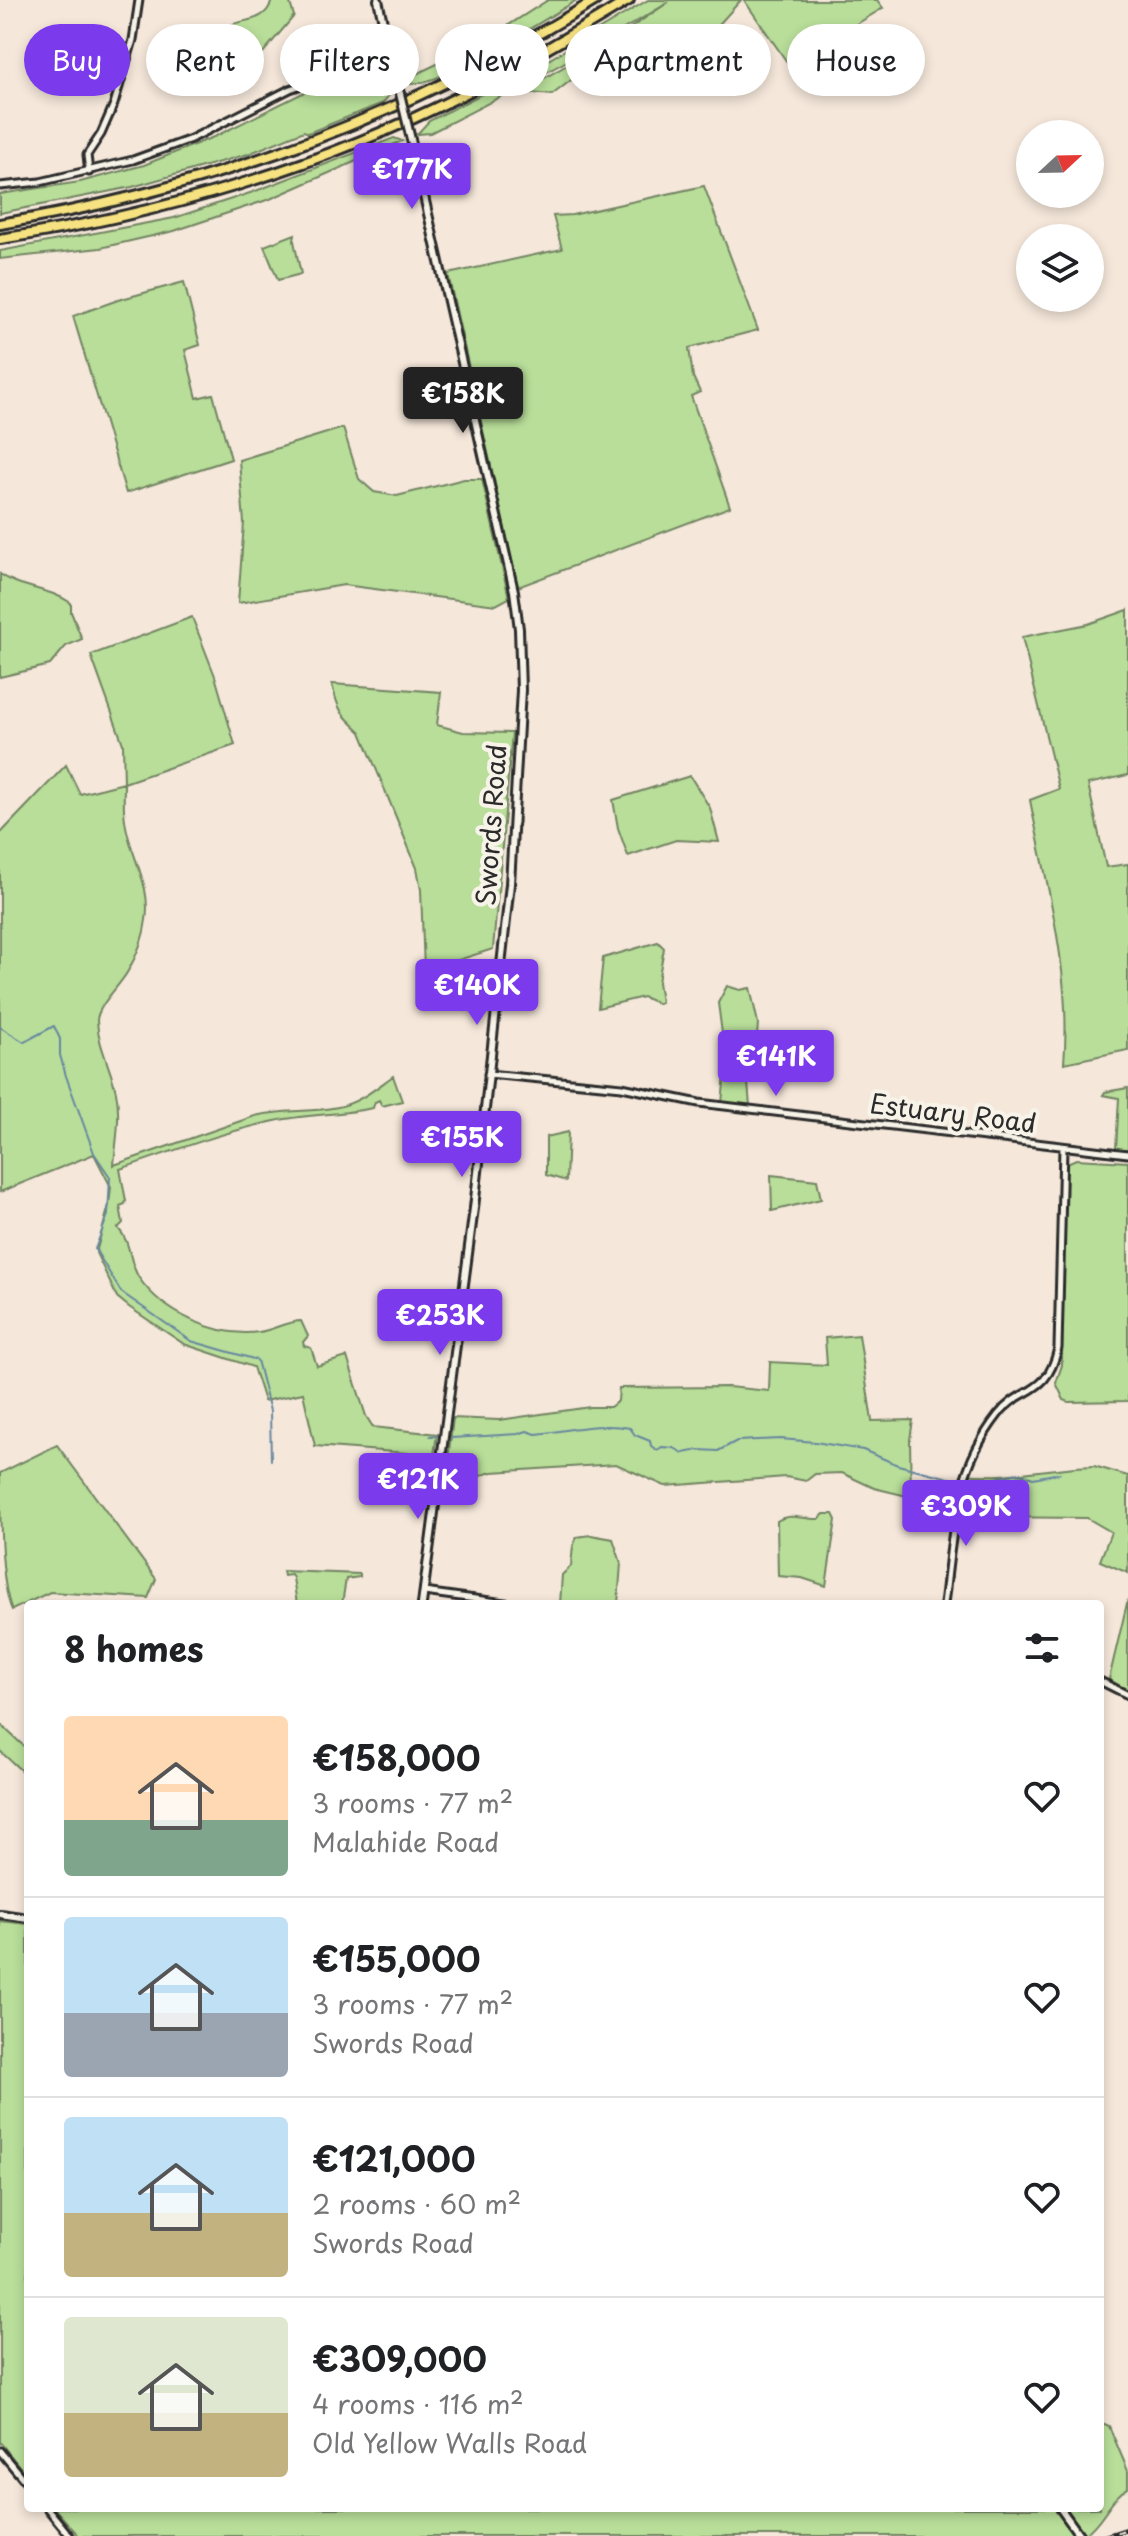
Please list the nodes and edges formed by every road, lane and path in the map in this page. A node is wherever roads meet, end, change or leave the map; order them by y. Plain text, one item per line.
1 (139, 0) edge
2 (378, 0) edge
3 (596, 0) edge
4 (629, 0) edge
5 (383, 24) edge
6 (280, 94) edge
7 (401, 96) edge
8 (89, 172) junction
9 (0, 186) edge
10 (0, 224) edge
11 (0, 239) edge
12 (487, 1074) junction
13 (1063, 1148) junction
14 (1128, 1154) edge
15 (424, 1592) junction
16 (423, 1600) edge
17 (483, 1600) edge
18 (945, 1600) edge
19 (1104, 1683) edge
20 (1128, 1695) edge
21 (0, 1914) edge
22 (24, 1917) edge
23 (0, 2451) edge
24 (24, 2480) edge
25 (50, 2512) edge
26 (1063, 2512) edge
27 (70, 2536) edge
28 (1080, 2536) edge

1 - 8 street
2 - 5 main road
3 - 10 highway
4 - 11 highway
6 - 8 street
7 - 12 main road, Swords Road, bridge
8 - 9 street
12 - 13 street, Estuary Road
12 - 15 main road, Swords Road
13 - 14 street, Estuary Road
13 - 18 street
15 - 16 main road, Swords Road
15 - 17 street
19 - 20 street
21 - 22 main road
23 - 24 street
25 - 27 street
26 - 28 main road

